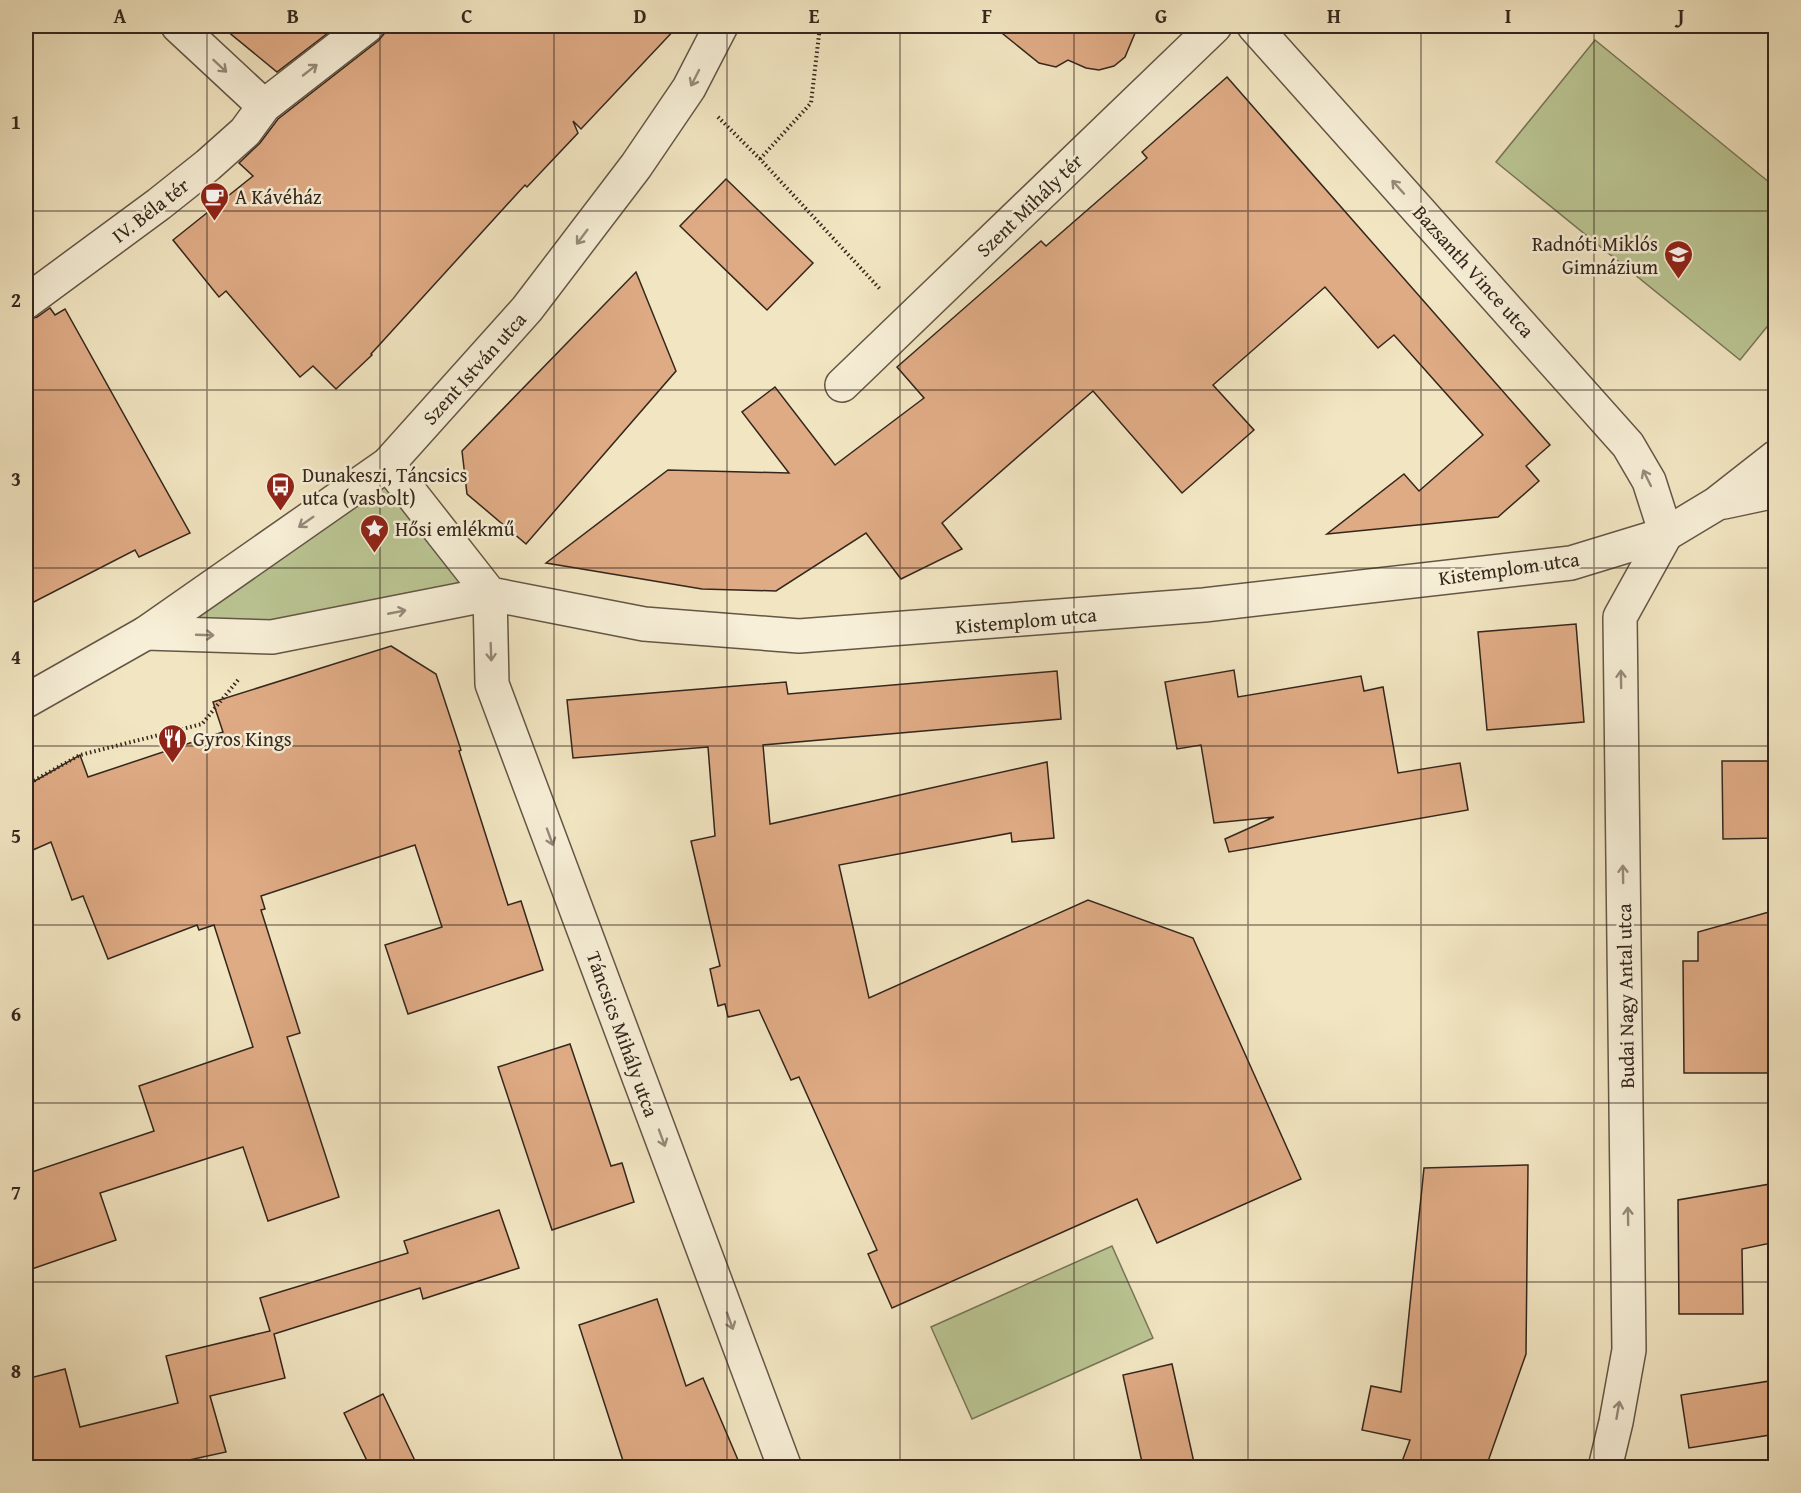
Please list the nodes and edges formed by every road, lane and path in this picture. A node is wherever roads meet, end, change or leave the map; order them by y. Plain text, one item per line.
1 (178, 26) edge
2 (367, 26) edge
3 (721, 26) edge
4 (820, 26) edge
5 (1215, 26) edge
6 (1254, 26) edge
7 (689, 88) junction
8 (264, 106) junction
9 (760, 159) junction
10 (26, 302) edge
11 (909, 320) junction
12 (842, 385) dead end
13 (1776, 457) edge
14 (388, 464) junction
15 (1776, 491) edge
16 (1716, 504) junction
17 (1666, 534) junction
18 (490, 594) junction
19 (146, 633) junction
20 (272, 637) junction
21 (26, 701) edge
22 (26, 785) edge
23 (785, 1467) edge
24 (1605, 1467) edge

1 -> 8 street
8 -> 2 street, IV. Béla tér
3 -> 7 street, Szent István utca
4 - 9 path
5 - 11 street, Szent Mihály tér
17 -> 6 street, Bazsanth Vince utca
7 - 9 path
7 -> 14 street, Szent István utca
8 - 10 street, IV. Béla tér
9 - 11 path
11 - 12 street, Szent Mihály tér
13 - 16 street
14 - 18 street
14 -> 19 street, Szent István utca
15 - 16 street
16 - 17 street, Kistemplom utca
17 - 18 street, Kistemplom utca
24 -> 17 street, Budai Nagy Antal utca
20 -> 18 street
18 -> 23 street, Táncsics Mihály utca
19 -> 20 street
19 - 21 street, Szent István utca
20 - 22 path

